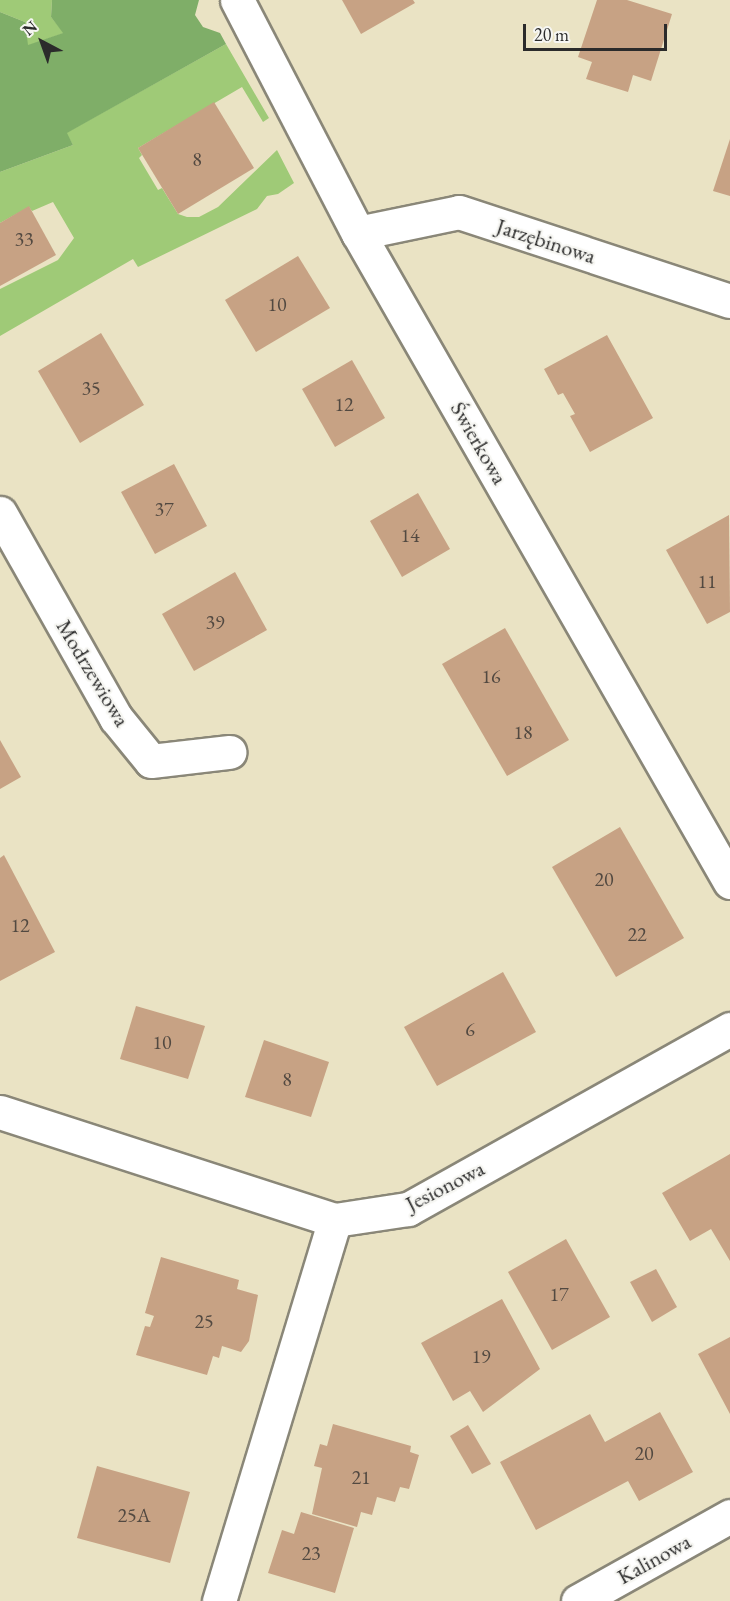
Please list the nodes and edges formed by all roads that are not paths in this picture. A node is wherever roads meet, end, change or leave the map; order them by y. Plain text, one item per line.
1 (237, 0) edge
2 (358, 233) junction
3 (730, 301) edge
4 (0, 513) edge
5 (230, 752) dead end
6 (730, 882) edge
7 (730, 1029) edge
8 (0, 1112) edge
9 (335, 1220) junction
10 (730, 1516) edge
11 (219, 1601) edge
12 (578, 1601) edge

1 - 2 street, Świerkowa
2 - 3 street, Jarzębinowa
2 - 6 street, Świerkowa
4 - 5 street, Modrzewiowa
7 - 9 street, Jesionowa
8 - 9 street, Jesionowa
9 - 11 street
10 - 12 street, Kalinowa

